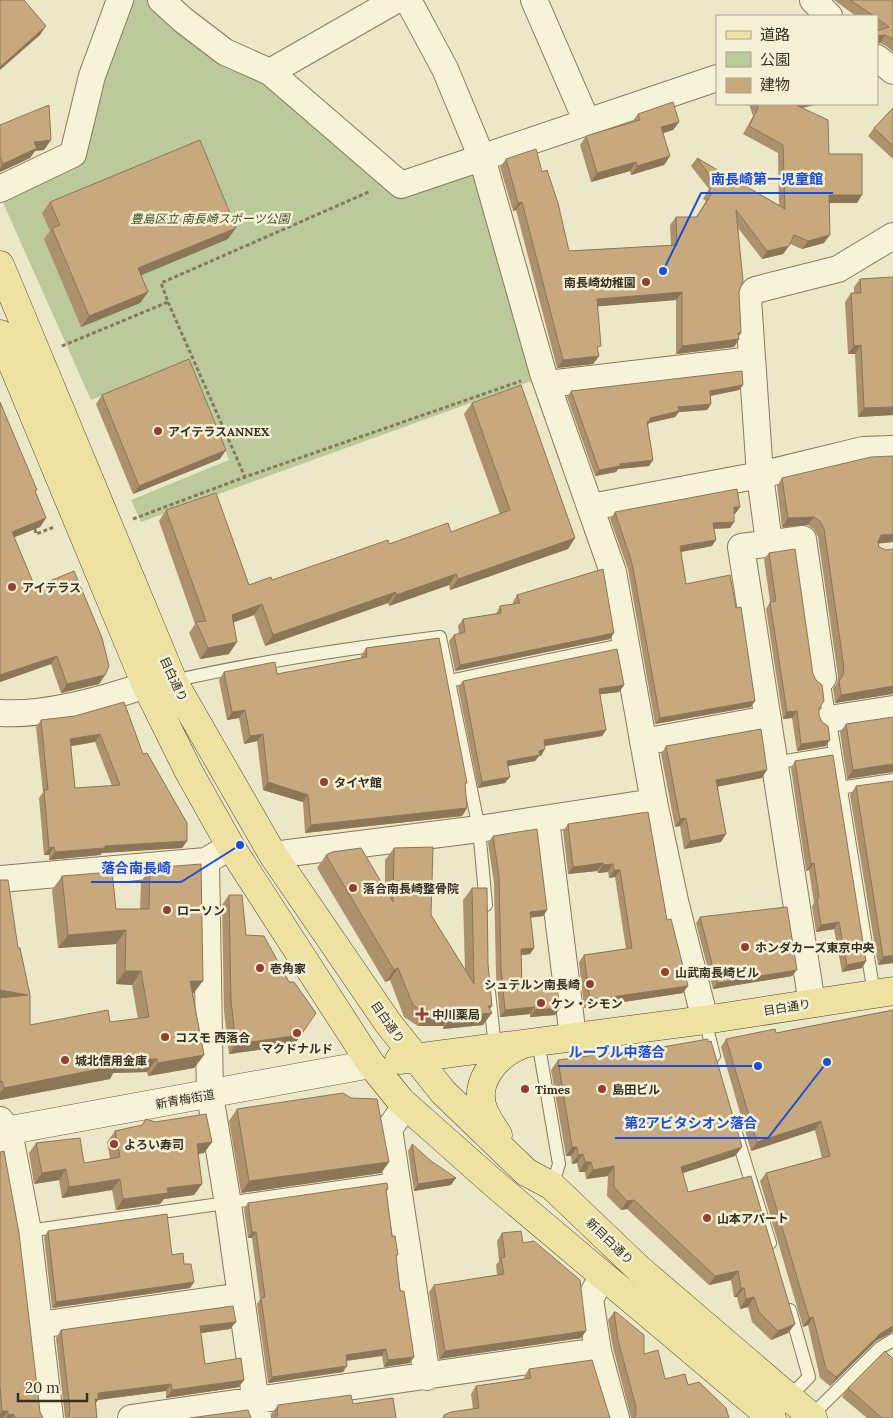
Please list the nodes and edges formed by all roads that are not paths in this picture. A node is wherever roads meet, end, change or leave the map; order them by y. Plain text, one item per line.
1 (120, 0) edge
2 (162, 0) edge
3 (396, 0) edge
4 (408, 0) edge
5 (534, 0) edge
6 (813, 0) edge
7 (828, 15) edge
8 (878, 59) edge
9 (893, 71) edge
10 (270, 72) junction
11 (716, 78) edge
12 (587, 122) junction
13 (482, 158) junction
14 (0, 189) edge
15 (893, 236) edge
16 (0, 265) edge
17 (0, 334) edge
18 (752, 360) junction
19 (546, 378) junction
20 (893, 449) edge
21 (760, 475) junction
22 (591, 507) junction
23 (769, 543) junction
24 (626, 644) junction
25 (823, 678) joint
26 (173, 681) junction
27 (449, 681) junction
28 (146, 685) junction
29 (893, 709) edge
30 (0, 712) edge
31 (768, 719) junction
32 (829, 719) junction
33 (643, 742) junction
34 (834, 753) junction
35 (774, 763) junction
36 (893, 780) edge
37 (839, 788) junction
38 (654, 802) junction
39 (546, 820) junction
40 (479, 829) junction
41 (232, 847) junction
42 (272, 855) junction
43 (206, 861) junction
44 (0, 879) edge
45 (486, 920) edge
46 (488, 976) edge
47 (883, 993) edge
48 (812, 1004) junction
49 (705, 1020) junction
50 (573, 1037) junction
51 (534, 1041) junction
52 (495, 1047) junction
53 (414, 1058) junction
54 (370, 1064) junction
55 (716, 1065) edge
56 (210, 1095) junction
57 (406, 1105) junction
58 (732, 1119) edge
59 (3, 1128) edge
60 (526, 1172) junction
61 (396, 1179) junction
62 (552, 1186) junction
63 (228, 1204) junction
64 (28, 1231) junction
65 (774, 1255) edge
66 (603, 1275) junction
67 (241, 1296) junction
68 (787, 1302) edge
69 (39, 1325) junction
70 (893, 1340) edge
71 (598, 1351) junction
72 (426, 1377) junction
73 (780, 1408) edge
74 (256, 1409) edge
75 (812, 1417) edge
76 (50, 1418) edge
77 (131, 1418) edge
78 (616, 1418) edge

1 - 14 street
2 - 10 street
3 - 10 street
4 - 13 street
5 - 12 street
6 - 7 street
8 - 9 street
10 - 13 street
11 - 12 street
12 - 13 street
13 - 19 street
15 - 18 street
16 - 26 main road, 目白通り
17 - 28 main road
18 - 19 street
18 - 21 street
19 - 22 street
20 - 21 street
21 - 22 street
21 - 23 street
22 - 24 street
23 - 25 street
23 - 31 street
24 - 27 lane
24 - 33 street
25 - 32 lane
26 - 27 lane
26 - 42 main road, 目白通り
27 - 40 lane
28 - 30 street
28 - 41 main road
29 - 32 street
31 - 33 street
31 - 35 street
32 - 34 lane
33 - 38 street
34 - 35 lane
34 - 37 lane
35 - 48 street
36 - 37 lane
37 - 47 lane
38 - 39 street
38 - 49 street
39 - 40 street
39 - 50 street
40 - 42 street
40 - 45 lane
41 - 43 street
41 - 54 main road
42 - 53 main road, 目白通り
43 - 44 street
43 - 56 street
46 - 52 lane
47 - 48 main road, 目白通り
48 - 49 main road, 目白通り
49 - 50 main road, 目白通り
49 - 55 lane
50 - 51 main road, 目白通り
51 - 52 main road, 目白通り
51 - 60 main road
51 - 62 lane
52 - 53 main road, 目白通り
53 - 54 main road, 目白通り
53 - 60 main road, 新目白通り
54 - 56 main road, 新青梅街道
54 - 57 main road, 新目白通り
56 - 59 main road, 新青梅街道
56 - 63 street
57 - 61 street
57 - 66 main road, 新目白通り
58 - 65 lane
59 - 64 street
60 - 62 main road, 新目白通り
61 - 63 lane
61 - 72 street
62 - 73 main road, 新目白通り
63 - 64 lane
63 - 67 street
64 - 69 street
66 - 71 street
66 - 73 main road, 新目白通り
67 - 69 street
67 - 74 street
68 - 73 lane
69 - 76 street
70 - 75 lane
71 - 72 street
71 - 78 street
72 - 74 street
73 - 75 main road, 新目白通り
74 - 77 street

